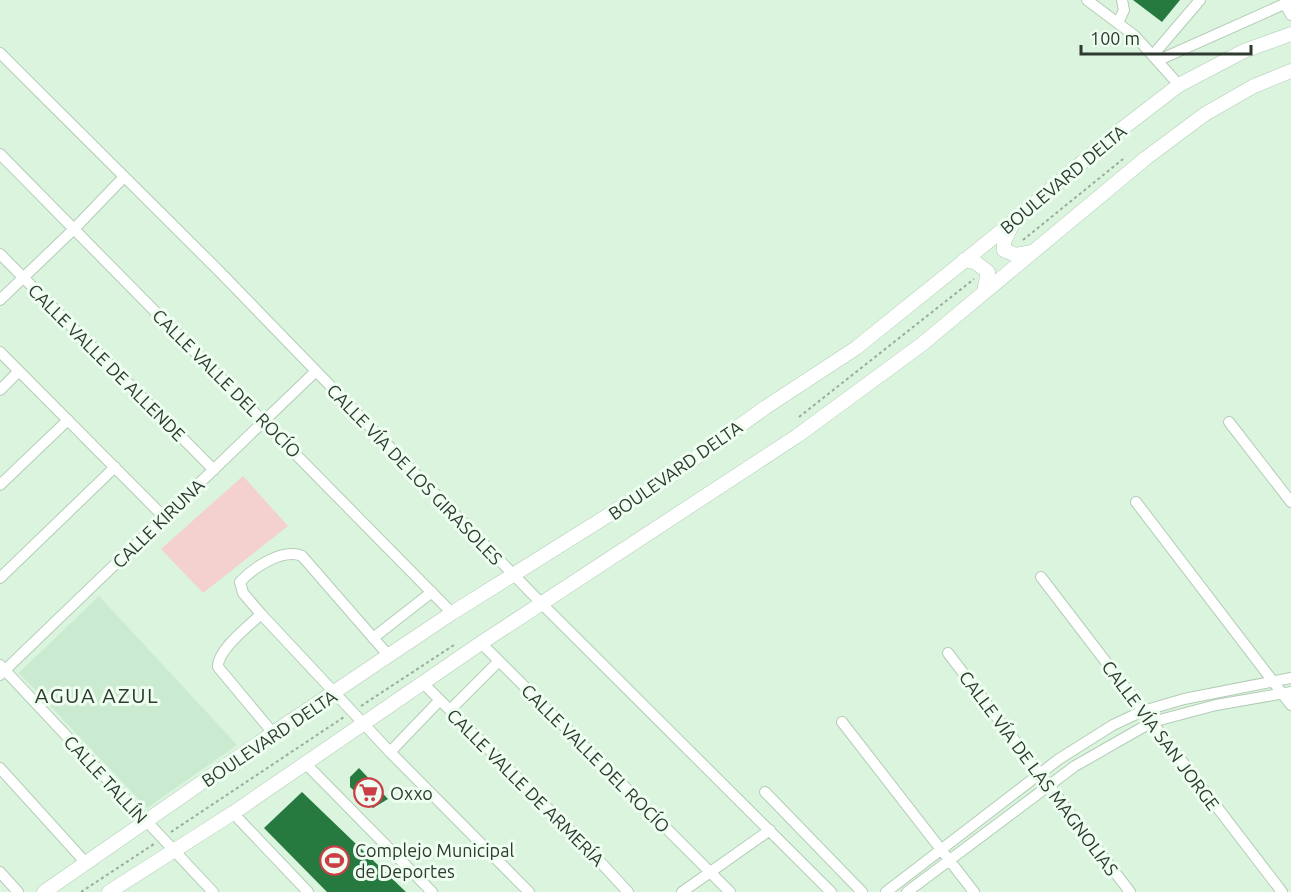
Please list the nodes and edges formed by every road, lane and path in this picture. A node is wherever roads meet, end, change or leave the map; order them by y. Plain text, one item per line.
1 (1087, 0) edge
2 (1122, 0) edge
3 (1200, 0) edge
4 (1288, 3) edge
5 (1291, 15) edge
6 (1118, 23) junction
7 (1291, 34) edge
8 (0, 54) edge
9 (1156, 58) junction
10 (1291, 71) edge
11 (1179, 85) junction
12 (0, 154) edge
13 (123, 178) junction
14 (1015, 220) junction
15 (74, 229) junction
16 (1035, 250) junction
17 (0, 254) edge
18 (964, 260) junction
19 (23, 278) junction
20 (982, 294) junction
21 (0, 300) edge
22 (0, 352) edge
23 (19, 371) junction
24 (315, 372) junction
25 (0, 390) edge
26 (68, 420) junction
27 (264, 421) junction
28 (1229, 422) dead end
29 (115, 467) junction
30 (214, 470) junction
31 (0, 485) edge
32 (1136, 502) dead end
33 (1291, 502) edge
34 (164, 517) junction
35 (514, 575) junction
36 (1041, 577) dead end
37 (0, 578) edge
38 (432, 591) junction
39 (542, 604) junction
40 (452, 613) junction
41 (261, 614) junction
42 (373, 638) junction
43 (481, 643) junction
44 (948, 653) dead end
45 (389, 656) junction
46 (499, 661) junction
47 (2, 670) edge
48 (1291, 678) edge
49 (1274, 681) junction
50 (423, 682) junction
51 (336, 693) junction
52 (1287, 693) edge
53 (440, 700) junction
54 (1291, 705) edge
55 (450, 710) junction
56 (1143, 711) junction
57 (842, 722) dead end
58 (1152, 722) junction
59 (364, 723) junction
60 (273, 733) junction
61 (390, 752) junction
62 (305, 763) junction
63 (0, 768) edge
64 (1039, 775) junction
65 (1049, 786) junction
66 (765, 792) dead end
67 (233, 813) junction
68 (146, 821) junction
69 (770, 830) junction
70 (173, 850) junction
71 (943, 851) junction
72 (951, 861) junction
73 (86, 863) junction
74 (0, 872) edge
75 (710, 874) junction
76 (112, 891) edge
77 (18, 892) edge
78 (44, 892) edge
79 (213, 892) edge
80 (308, 892) edge
81 (432, 892) edge
82 (529, 892) edge
83 (628, 892) edge
84 (682, 892) edge
85 (730, 892) edge
86 (831, 892) edge
87 (862, 892) edge
88 (886, 892) edge
89 (907, 892) edge
90 (974, 892) edge
91 (1130, 892) edge
92 (1282, 892) edge

1 - 6 street
2 - 6 street
3 - 9 street
4 - 5 street
4 - 9 street
6 - 9 street
7 - 11 main road, BOULEVARD DELTA
8 - 13 street, CALLE VÍA DE LOS GIRASOLES
9 - 11 street
10 - 16 main road, BOULEVARD DELTA
11 - 14 main road, BOULEVARD DELTA
12 - 15 street, CALLE VALLE DEL ROCÍO
13 - 15 street
13 - 24 street, CALLE VÍA DE LOS GIRASOLES
14 - 16 main road
14 - 18 main road, BOULEVARD DELTA
15 - 19 street
15 - 27 street, CALLE VALLE DEL ROCÍO
16 - 20 main road, BOULEVARD DELTA
17 - 19 street, CALLE VALLE DE ALLENDE
18 - 20 main road
18 - 35 main road, BOULEVARD DELTA
19 - 21 street
19 - 30 street, CALLE VALLE DE ALLENDE
20 - 39 main road, BOULEVARD DELTA
22 - 23 street
23 - 25 street
23 - 26 street
24 - 27 street, CALLE KIRUNA
24 - 35 street, CALLE VÍA DE LOS GIRASOLES
26 - 29 street
26 - 31 street
27 - 30 street, CALLE KIRUNA
27 - 38 street, CALLE VALLE DEL ROCÍO
28 - 33 street
29 - 34 street
29 - 37 street
30 - 34 street, CALLE KIRUNA
32 - 49 street
34 - 47 street, CALLE KIRUNA
35 - 39 street, CALLE VÍA DE LOS GIRASOLES
35 - 40 main road, BOULEVARD DELTA
36 - 56 street, CALLE VÍA SAN JORGE
38 - 40 street, CALLE VALLE DEL ROCÍO
38 - 42 street
39 - 43 main road, BOULEVARD DELTA
39 - 69 street, CALLE VÍA DE LOS GIRASOLES
40 - 45 main road, BOULEVARD DELTA
41 - 42 street
41 - 51 street
41 - 60 street
42 - 45 street
43 - 46 street, CALLE VALLE DEL ROCÍO
43 - 50 main road, BOULEVARD DELTA
44 - 64 street, CALLE VÍA DE LAS MAGNOLIAS
45 - 51 main road, BOULEVARD DELTA
46 - 55 street
46 - 75 street, CALLE VALLE DEL ROCÍO
47 - 68 street, CALLE TALLÍN
48 - 49 street
49 - 52 street
49 - 56 street
50 - 53 street, CALLE VALLE DE ARMERÍA
50 - 59 main road, BOULEVARD DELTA
51 - 59 street
51 - 60 main road, BOULEVARD DELTA
52 - 54 street
52 - 58 street
53 - 55 street, CALLE VALLE DE ARMERÍA
53 - 61 street
55 - 83 street, CALLE VALLE DE ARMERÍA
56 - 58 street, CALLE VÍA SAN JORGE
56 - 64 street
57 - 71 street
58 - 65 street
58 - 92 street, CALLE VÍA SAN JORGE
59 - 61 street
59 - 62 main road, BOULEVARD DELTA
60 - 68 main road, BOULEVARD DELTA
61 - 82 street
62 - 67 main road, BOULEVARD DELTA
62 - 81 street
63 - 73 street
64 - 65 street, CALLE VÍA DE LAS MAGNOLIAS
64 - 71 street
65 - 72 street
65 - 91 street, CALLE VÍA DE LAS MAGNOLIAS
66 - 87 street
67 - 70 main road, BOULEVARD DELTA
67 - 80 street
68 - 70 street, CALLE TALLÍN
68 - 73 main road, BOULEVARD DELTA
69 - 75 street
69 - 86 street, CALLE VÍA DE LOS GIRASOLES
70 - 76 main road, BOULEVARD DELTA
70 - 79 street, CALLE TALLÍN
71 - 72 street
71 - 88 street
72 - 89 street
72 - 90 street
73 - 78 main road, BOULEVARD DELTA
74 - 77 street
75 - 84 street
75 - 85 street, CALLE VALLE DEL ROCÍO

